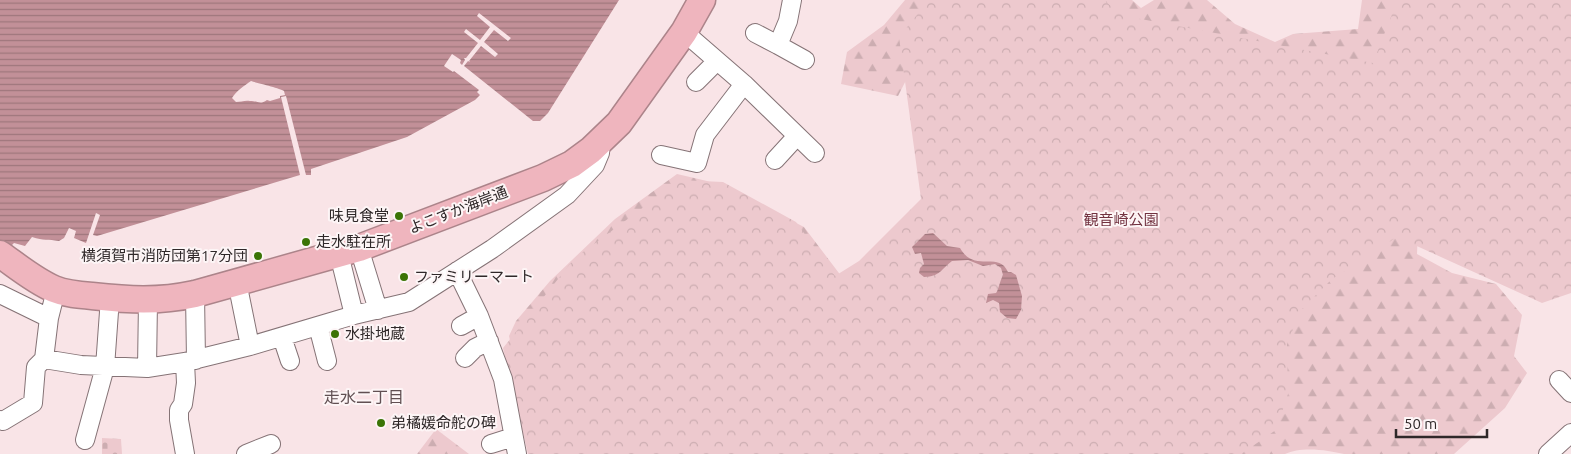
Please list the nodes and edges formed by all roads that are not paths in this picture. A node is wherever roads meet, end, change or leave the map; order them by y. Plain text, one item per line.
1 (702, 0) edge
2 (792, 0) edge
3 (684, 32) junction
4 (755, 33) dead end
5 (778, 46) junction
6 (805, 60) dead end
7 (717, 61) junction
8 (696, 82) dead end
9 (744, 84) junction
10 (797, 136) junction
11 (815, 154) dead end
12 (661, 155) dead end
13 (775, 160) dead end
14 (561, 184) junction
15 (349, 251) junction
16 (0, 254) edge
17 (457, 272) junction
18 (237, 282) junction
19 (56, 290) junction
20 (0, 294) edge
21 (195, 294) junction
22 (110, 298) junction
23 (148, 301) junction
24 (378, 310) junction
25 (354, 315) junction
26 (479, 316) junction
27 (49, 318) junction
28 (318, 326) junction
29 (461, 326) dead end
30 (282, 337) junction
31 (489, 341) junction
32 (250, 346) junction
33 (465, 358) dead end
34 (44, 360) junction
35 (190, 361) junction
36 (290, 361) dead end
37 (327, 361) dead end
38 (105, 367) junction
39 (147, 368) junction
40 (0, 420) edge
41 (1571, 433) edge
42 (512, 437) junction
43 (85, 440) dead end
44 (271, 444) dead end
45 (491, 444) dead end
46 (185, 454) edge
47 (246, 454) edge
48 (517, 454) edge
49 (1548, 454) edge

1 - 3 highway, よこすか海岸通
2 - 5 street
3 - 7 street
3 - 14 highway, よこすか海岸通
4 - 5 street
5 - 6 street
7 - 8 street
7 - 9 street
9 - 10 street
9 - 12 street
10 - 11 street
10 - 13 street
14 - 15 highway, よこすか海岸通
14 - 17 street
15 - 18 highway, よこすか海岸通
15 - 24 street
15 - 25 street
16 - 19 highway, よこすか海岸通
17 - 24 street
17 - 26 street
18 - 21 highway, よこすか海岸通
18 - 32 street
19 - 22 highway, よこすか海岸通
19 - 27 street
20 - 27 street
21 - 23 highway, よこすか海岸通
21 - 35 street
22 - 23 highway, よこすか海岸通
22 - 38 street
23 - 39 street
24 - 25 street
25 - 28 street
26 - 29 street
26 - 31 street
27 - 34 street
28 - 30 street
28 - 37 street
30 - 32 street
30 - 36 street
31 - 33 street
31 - 42 street
32 - 35 street
34 - 38 street
34 - 40 street
35 - 39 street
35 - 46 street
38 - 39 street
38 - 43 street
41 - 49 street
42 - 45 street
42 - 48 street
44 - 47 street

